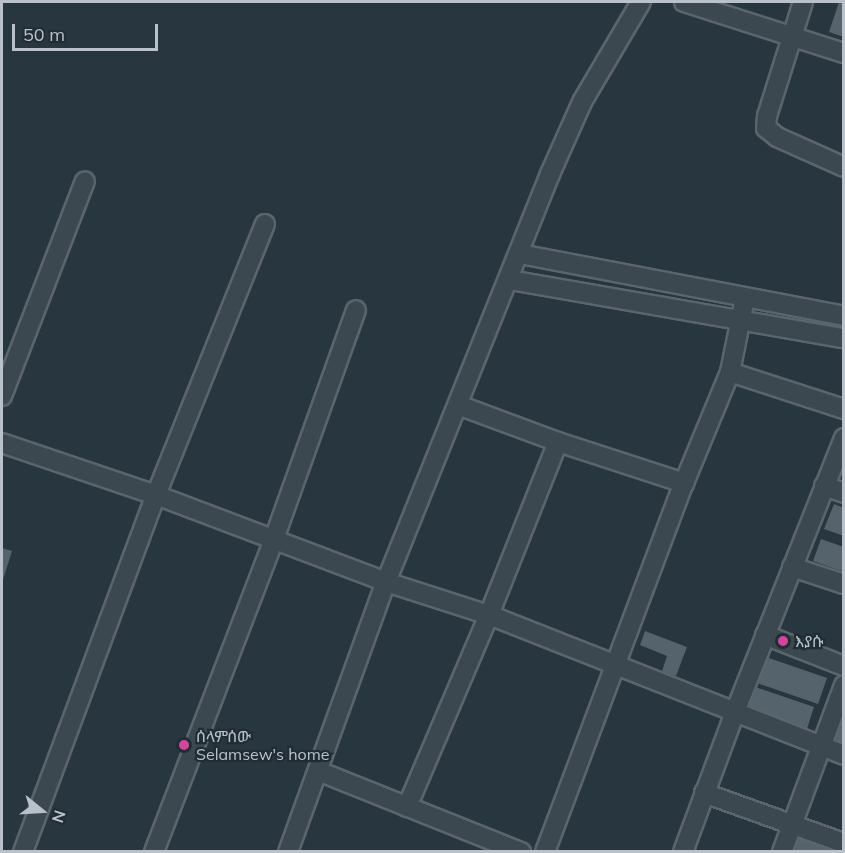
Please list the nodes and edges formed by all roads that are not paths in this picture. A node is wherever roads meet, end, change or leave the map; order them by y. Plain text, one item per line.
1 (641, 2) edge
2 (684, 2) edge
3 (803, 2) edge
4 (792, 35) junction
5 (843, 54) edge
6 (843, 167) edge
7 (85, 181) dead end
8 (265, 224) dead end
9 (520, 254) junction
10 (510, 280) junction
11 (745, 298) junction
12 (356, 310) dead end
13 (843, 316) edge
14 (741, 319) junction
15 (843, 338) edge
16 (730, 372) junction
17 (2, 396) edge
18 (458, 405) junction
19 (843, 409) edge
20 (843, 438) edge
21 (558, 442) junction
22 (2, 443) edge
23 (684, 483) junction
24 (824, 486) junction
25 (843, 493) edge
26 (156, 495) junction
27 (274, 539) junction
28 (792, 567) junction
29 (386, 582) junction
30 (843, 584) edge
31 (489, 615) junction
32 (765, 635) junction
33 (615, 664) junction
34 (843, 666) edge
35 (843, 685) edge
36 (735, 712) junction
37 (820, 746) junction
38 (843, 755) edge
39 (318, 771) junction
40 (704, 793) junction
41 (408, 807) junction
42 (792, 824) junction
43 (843, 843) edge
44 (23, 852) edge
45 (154, 852) edge
46 (288, 852) edge
47 (521, 852) edge
48 (545, 852) edge
49 (683, 852) edge
50 (782, 852) edge

1 - 9 street
2 - 4 street
3 - 4 street
4 - 5 street
4 - 6 street
7 - 17 street
8 - 26 street
9 - 10 street
9 - 11 street
10 - 14 street
10 - 18 street
11 - 13 street
11 - 14 street
12 - 27 street
14 - 15 street
14 - 16 street
16 - 19 street
16 - 23 street
18 - 21 street
18 - 29 street
20 - 24 street
21 - 23 street
21 - 31 street
22 - 26 street
23 - 33 street
24 - 25 street
24 - 28 street
26 - 27 street
26 - 44 street
27 - 29 street
27 - 45 street
28 - 30 street
28 - 32 street
29 - 31 street
29 - 39 street
31 - 33 street
31 - 41 street
32 - 34 street
32 - 36 street
33 - 36 street
33 - 48 street
35 - 37 street
36 - 37 street
36 - 40 street
37 - 38 street
37 - 42 street
39 - 41 street
39 - 46 street
40 - 42 street
40 - 49 street
41 - 47 street
42 - 43 street
42 - 50 street

